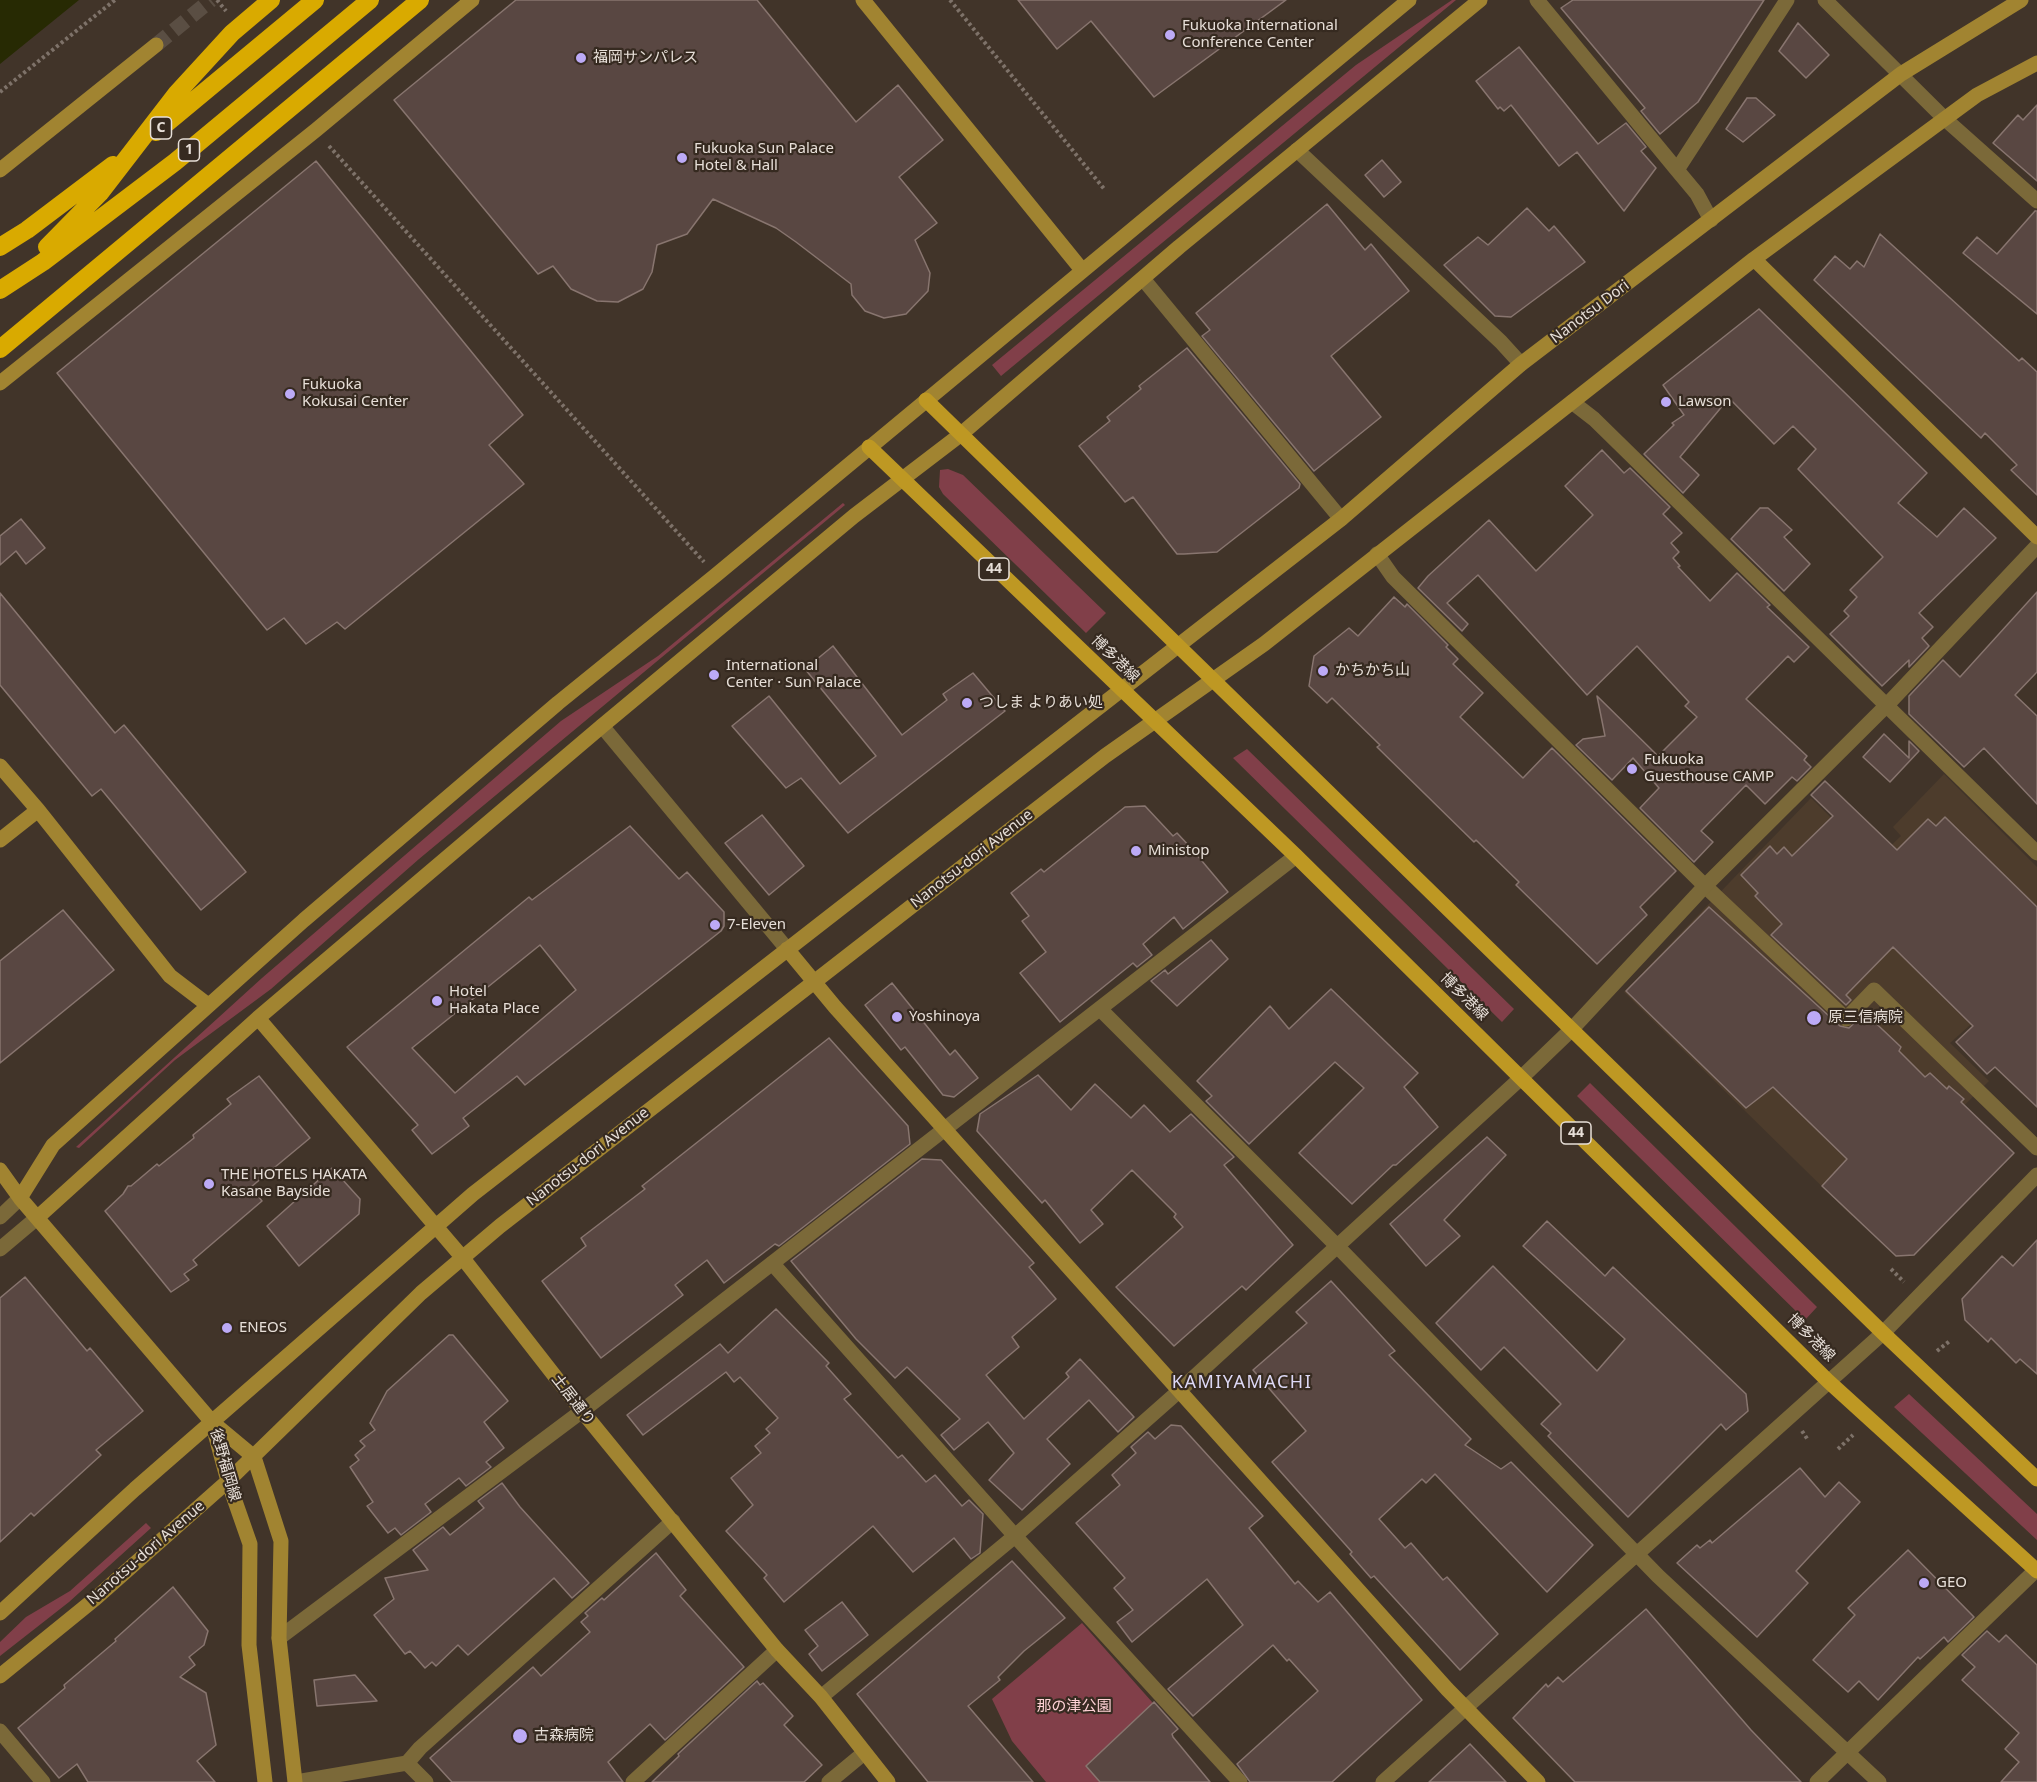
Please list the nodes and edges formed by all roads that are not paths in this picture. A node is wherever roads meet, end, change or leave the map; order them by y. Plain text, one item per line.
1 (271, 0) edge
2 (315, 0) edge
3 (370, 0) edge
4 (420, 0) edge
5 (472, 0) edge
6 (864, 0) edge
7 (1409, 0) edge
8 (1480, 0) edge
9 (1537, 0) edge
10 (1787, 0) edge
11 (1825, 0) edge
12 (2021, 0) edge
13 (156, 45) tunnel mouth
14 (2037, 63) edge
15 (1901, 74) junction
16 (1946, 120) junction
17 (1297, 150) junction
18 (0, 170) edge
19 (1677, 170) junction
20 (2037, 201) edge
21 (1711, 220) junction
22 (0, 247) edge
23 (1754, 259) junction
24 (1082, 270) junction
25 (1144, 280) junction
26 (0, 290) edge
27 (0, 296) edge
28 (0, 349) edge
29 (1521, 364) junction
30 (0, 382) edge
31 (926, 400) junction
32 (1572, 402) junction
33 (960, 435) junction
34 (869, 447) junction
35 (902, 482) junction
36 (1341, 519) junction
37 (2037, 537) edge
38 (2037, 546) edge
39 (1377, 554) junction
40 (1177, 647) junction
41 (1211, 681) junction
42 (1120, 690) junction
43 (1886, 706) junction
44 (1154, 722) junction
45 (602, 726) junction
46 (0, 766) edge
47 (38, 810) junction
48 (0, 840) edge
49 (2037, 853) edge
50 (1296, 856) junction
51 (1706, 886) junction
52 (787, 949) junction
53 (814, 981) junction
54 (208, 1005) junction
55 (1100, 1009) junction
56 (258, 1018) junction
57 (1572, 1029) junction
58 (1521, 1078) junction
59 (945, 1129) junction
60 (2037, 1148) edge
61 (0, 1170) edge
62 (2037, 1175) edge
63 (21, 1198) junction
64 (0, 1217) edge
65 (38, 1217) junction
66 (436, 1226) junction
67 (1337, 1246) junction
68 (0, 1249) edge
69 (462, 1257) junction
70 (772, 1263) junction
71 (1883, 1333) junction
72 (1828, 1381) junction
73 (1179, 1391) junction
74 (582, 1411) junction
75 (212, 1422) junction
76 (254, 1457) junction
77 (2037, 1479) edge
78 (228, 1481) junction
79 (673, 1521) junction
80 (1015, 1536) junction
81 (1638, 1553) junction
82 (2037, 1570) edge
83 (0, 1614) edge
84 (279, 1638) junction
85 (777, 1650) junction
86 (0, 1676) edge
87 (820, 1697) junction
88 (1466, 1708) junction
89 (0, 1731) edge
90 (1848, 1752) junction
91 (864, 1753) junction
92 (407, 1763) junction
93 (43, 1782) edge
94 (265, 1782) edge
95 (296, 1782) edge
96 (426, 1782) edge
97 (633, 1782) edge
98 (829, 1782) edge
99 (888, 1782) edge
100 (1240, 1782) edge
101 (1383, 1782) edge
102 (1538, 1782) edge
103 (1817, 1782) edge
104 (1879, 1782) edge

1 - 27 highway, bridge
2 - 22 highway, C, bridge
3 - 26 highway, 1, bridge
4 - 28 highway, bridge
5 - 30 street
6 - 24 street
7 - 24 street
8 - 17 street
9 - 19 street
10 - 19 street
11 - 15 street
12 - 15 street, Nanotsu Dori
13 - 18 street
14 - 16 street
15 - 16 street
15 - 21 street, Nanotsu Dori
16 - 20 street
16 - 23 street
17 - 25 street
17 - 29 street
19 - 21 street
21 - 29 street, Nanotsu Dori
23 - 32 street
23 - 37 street
24 - 31 street
25 - 33 street
25 - 36 street
29 - 36 street, Nanotsu Dori
31 - 33 main road
31 - 34 street
32 - 39 street
32 - 43 street
33 - 35 street
33 - 40 main road
34 - 35 main road, 博多港線 / 44
34 - 54 street
35 - 42 main road, 博多港線 / 44
35 - 45 street
36 - 40 street, Nanotsu Dori
38 - 43 street
39 - 41 street
39 - 51 street
40 - 41 main road
40 - 42 street
41 - 44 street, Nanotsu-dori Avenue
41 - 57 main road
42 - 44 main road, 博多港線 / 44
42 - 52 street
43 - 49 street
43 - 51 street
44 - 50 main road, 博多港線 / 44
44 - 53 street, Nanotsu-dori Avenue
45 - 52 street
45 - 56 street
46 - 47 street
47 - 48 street
47 - 54 street
50 - 55 street
50 - 58 main road, 博多港線 / 44
51 - 57 street
51 - 60 street
52 - 53 street
52 - 66 street
53 - 59 street
53 - 69 street, Nanotsu-dori Avenue
54 - 63 street
55 - 59 street
55 - 67 street
56 - 65 street
56 - 66 street, 土居通り
57 - 58 street
57 - 71 main road
58 - 67 street
58 - 72 main road, 博多港線 / 44
59 - 70 street
59 - 73 street
61 - 63 street
62 - 71 street
63 - 64 street
63 - 65 street
65 - 68 street
65 - 75 street
66 - 69 street, 土居通り
66 - 75 street
67 - 73 street
67 - 81 street
69 - 74 street, 土居通り
69 - 76 street, Nanotsu-dori Avenue
70 - 74 street
70 - 80 street
71 - 72 street
71 - 77 main road
72 - 81 street
72 - 82 main road, 博多港線 / 44
73 - 80 street
73 - 88 street
74 - 79 street, 土居通り
74 - 84 street
75 - 76 street, 後野福岡線
75 - 78 street, 後野福岡線
75 - 83 street
76 - 78 street, Nanotsu-dori Avenue
76 - 84 street, 後野福岡線
78 - 86 street, Nanotsu-dori Avenue
78 - 94 street, 後野福岡線
79 - 85 street, 土居通り
79 - 92 street
80 - 87 street
80 - 100 street
81 - 88 street
81 - 90 street
82 - 90 street
84 - 95 street, 後野福岡線
85 - 87 street, 土居通り
85 - 97 street
87 - 91 street, 土居通り
88 - 101 street
88 - 102 street
89 - 93 street
90 - 103 street
90 - 104 street
91 - 98 street
91 - 99 street, 土居通り
92 - 95 street
92 - 96 street

